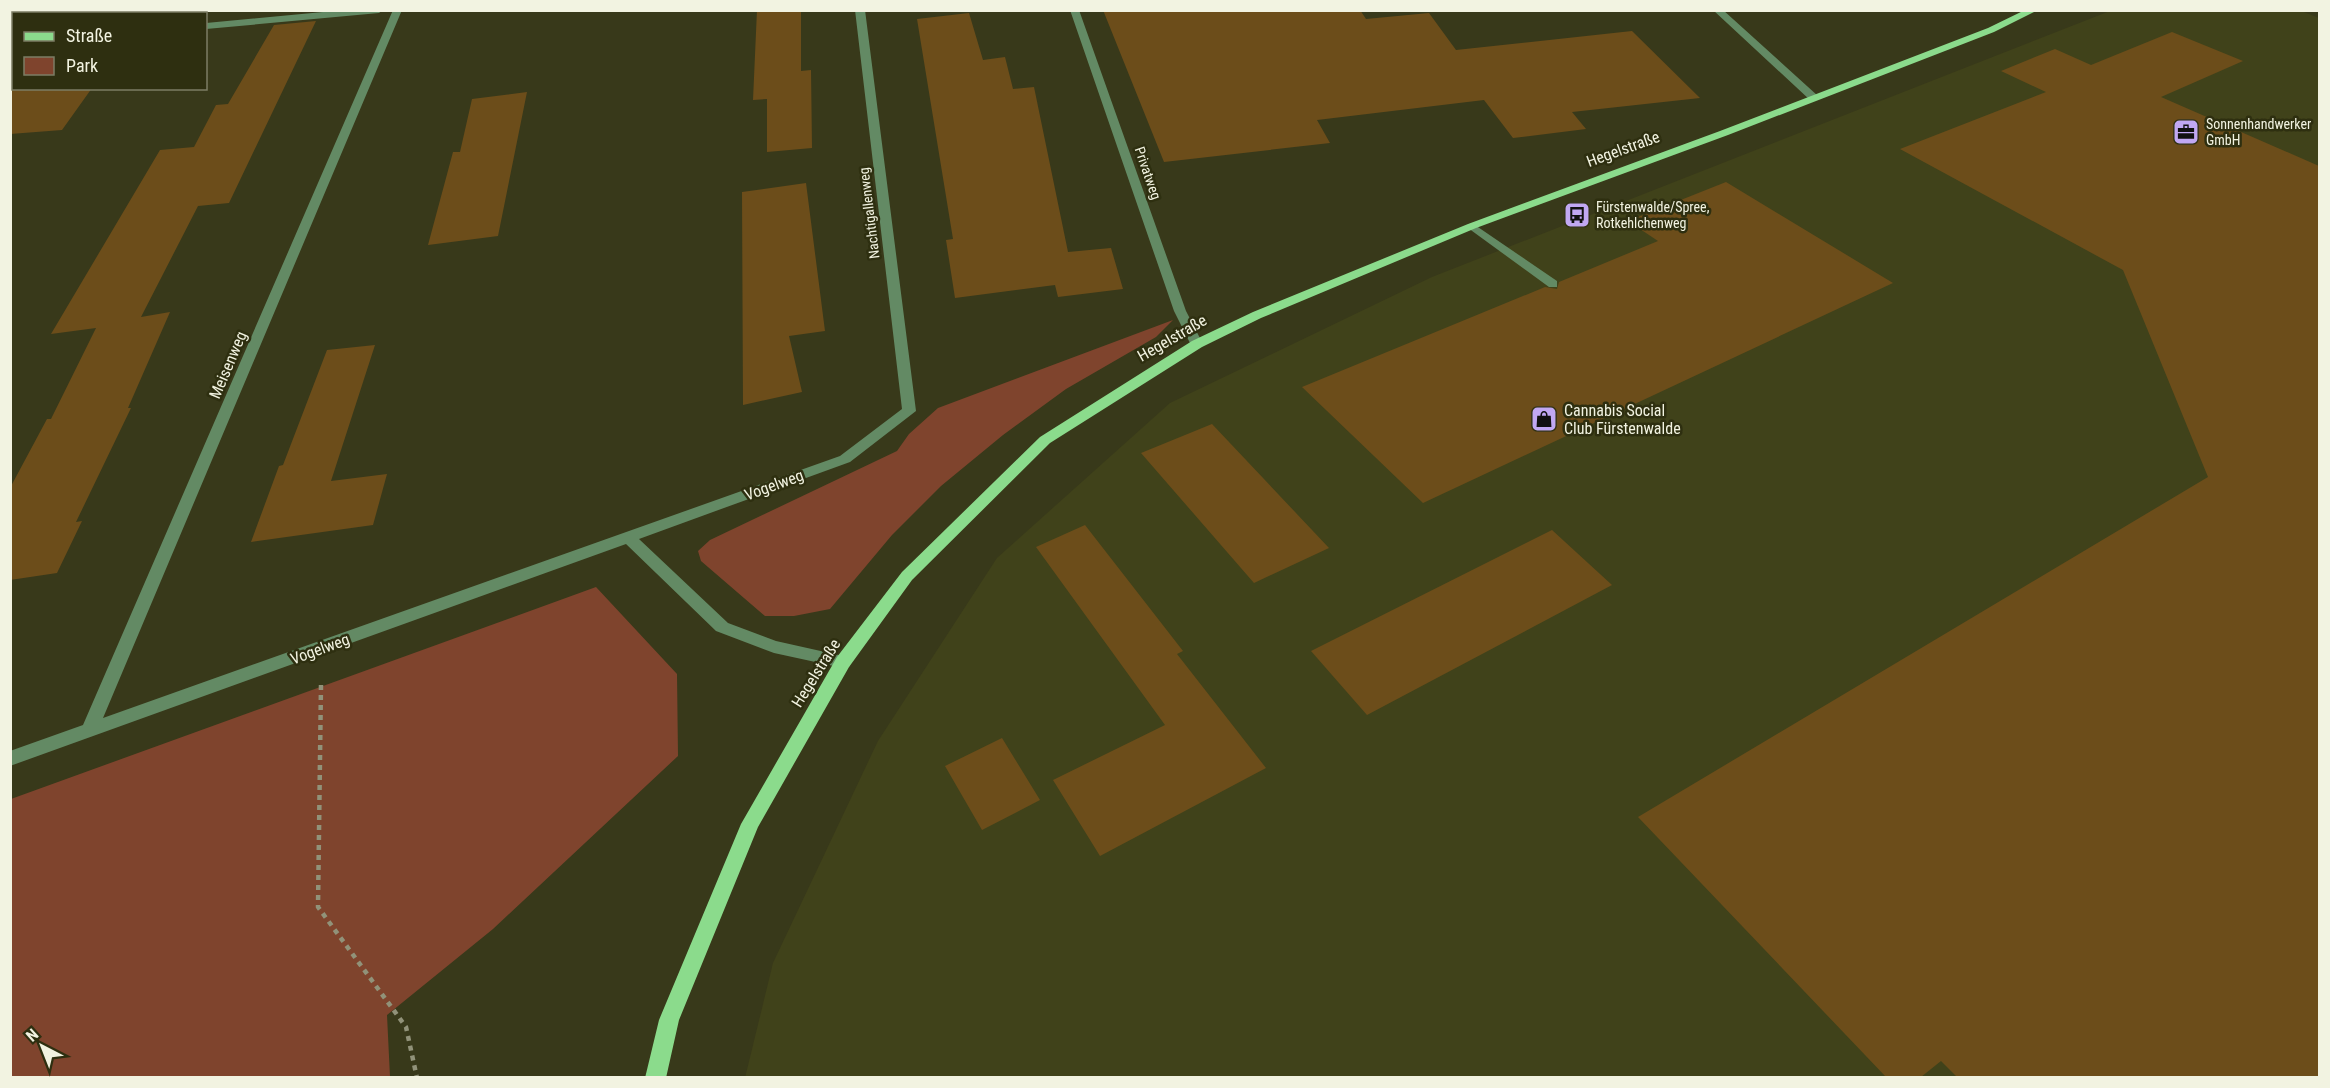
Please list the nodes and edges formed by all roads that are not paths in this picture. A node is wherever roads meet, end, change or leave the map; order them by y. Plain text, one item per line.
1 (378, 10) edge
2 (398, 10) edge
3 (860, 10) edge
4 (1074, 10) edge
5 (1717, 10) edge
6 (2034, 10) edge
7 (207, 26) edge
8 (1814, 98) junction
9 (1472, 226) junction
10 (1553, 284) dead end
11 (1197, 344) junction
12 (909, 411) joint
13 (628, 537) junction
14 (843, 662) junction
15 (89, 732) junction
16 (10, 759) edge
17 (655, 1077) edge

1 - 7 street
2 - 15 street, Meisenweg
3 - 12 street, Nachtigallenweg
4 - 11 street, Privatweg
5 - 8 street
6 - 8 main road, Hegelstraße
8 - 9 main road, Hegelstraße
9 - 10 street
9 - 11 main road, Hegelstraße
11 - 14 main road, Hegelstraße
12 - 13 street, Vogelweg
13 - 14 street
13 - 15 street, Vogelweg
14 - 17 main road, Hegelstraße
15 - 16 street, Vogelweg

